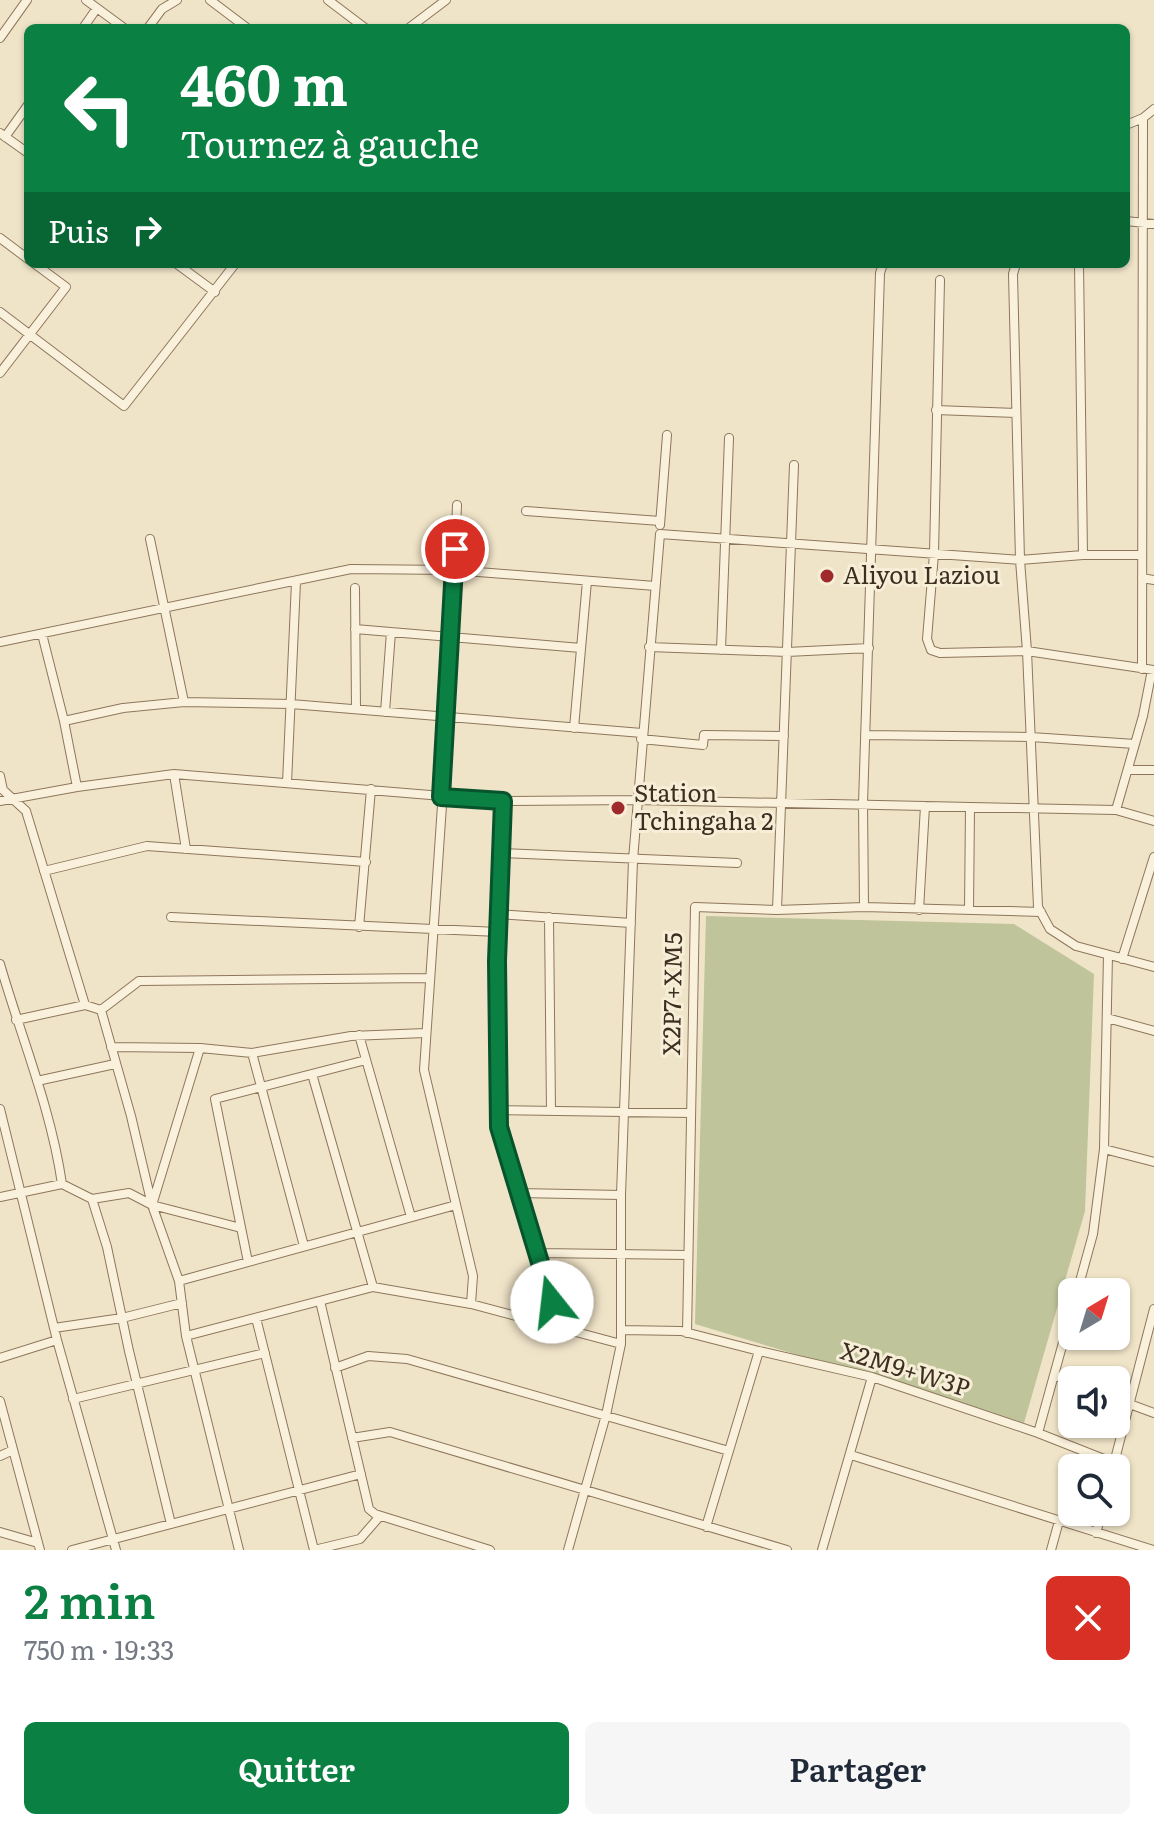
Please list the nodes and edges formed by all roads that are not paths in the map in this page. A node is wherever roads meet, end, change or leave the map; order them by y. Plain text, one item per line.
1 (27, 0) edge
2 (86, 0) edge
3 (177, 0) edge
4 (210, 0) edge
5 (328, 0) edge
6 (446, 0) edge
7 (97, 8) junction
8 (86, 24) edge
9 (119, 24) edge
10 (151, 24) edge
11 (242, 24) edge
12 (360, 24) edge
13 (414, 24) edge
14 (0, 38) edge
15 (1154, 109) edge
16 (24, 110) edge
17 (1143, 118) junction
18 (1130, 123) edge
19 (3, 135) edge
20 (24, 150) edge
21 (1130, 222) edge
22 (1142, 223) junction
23 (1154, 224) edge
24 (0, 238) edge
25 (24, 256) edge
26 (40, 268) edge
27 (182, 268) edge
28 (232, 268) edge
29 (882, 268) edge
30 (1015, 268) edge
31 (1079, 268) edge
32 (940, 280) dead end
33 (215, 292) junction
34 (0, 312) edge
35 (29, 332) junction
36 (0, 373) edge
37 (936, 410) junction
38 (1016, 413) junction
39 (667, 435) dead end
40 (729, 438) dead end
41 (794, 465) dead end
42 (457, 505) dead end
43 (526, 511) dead end
44 (660, 521) junction
45 (660, 534) junction
46 (150, 539) dead end
47 (727, 539) junction
48 (791, 544) junction
49 (873, 550) junction
50 (934, 554) junction
51 (1083, 555) junction
52 (1142, 555) junction
53 (1020, 560) junction
54 (453, 570) junction
55 (1142, 578) junction
56 (1154, 580) edge
57 (587, 581) junction
58 (296, 582) junction
59 (655, 586) junction
60 (355, 588) dead end
61 (163, 609) junction
62 (355, 629) junction
63 (391, 632) junction
64 (42, 634) junction
65 (451, 636) junction
66 (0, 642) edge
67 (649, 647) junction
68 (581, 648) junction
69 (869, 648) junction
70 (721, 650) junction
71 (1027, 651) junction
72 (787, 652) junction
73 (1149, 670) edge
74 (184, 702) junction
75 (291, 704) junction
76 (356, 709) junction
77 (385, 712) junction
78 (1143, 716) junction
79 (1154, 716) edge
80 (448, 717) junction
81 (64, 721) junction
82 (574, 728) junction
83 (865, 735) junction
84 (642, 736) junction
85 (784, 736) junction
86 (1031, 737) junction
87 (1135, 744) junction
88 (1128, 770) junction
89 (1154, 770) edge
90 (174, 774) junction
91 (0, 776) edge
92 (287, 783) junction
93 (77, 787) junction
94 (371, 789) junction
95 (441, 797) junction
96 (12, 798) junction
97 (638, 800) junction
98 (0, 801) edge
99 (503, 801) junction
100 (781, 803) junction
101 (863, 804) junction
102 (925, 806) junction
103 (970, 807) junction
104 (1033, 808) junction
105 (1116, 810) junction
106 (1154, 821) edge
107 (186, 849) junction
108 (500, 853) junction
109 (1154, 857) edge
110 (633, 860) junction
111 (366, 862) junction
112 (737, 863) dead end
113 (44, 871) junction
114 (864, 907) junction
115 (777, 910) junction
116 (919, 910) junction
117 (969, 910) junction
118 (1041, 912) junction
119 (498, 914) junction
120 (171, 917) dead end
121 (549, 917) junction
122 (631, 923) junction
123 (359, 927) junction
124 (434, 928) junction
125 (498, 932) junction
126 (1108, 955) junction
127 (1122, 959) junction
128 (0, 964) edge
129 (1154, 967) edge
130 (428, 978) junction
131 (85, 1005) junction
132 (101, 1010) junction
133 (1107, 1018) junction
134 (16, 1020) junction
135 (1154, 1031) edge
136 (425, 1033) junction
137 (359, 1035) junction
138 (111, 1047) junction
139 (200, 1048) junction
140 (252, 1053) junction
141 (366, 1060) junction
142 (115, 1064) junction
143 (312, 1074) junction
144 (37, 1081) junction
145 (261, 1088) junction
146 (0, 1109) edge
147 (499, 1110) junction
148 (551, 1111) junction
149 (625, 1112) junction
150 (691, 1113) junction
151 (1104, 1149) junction
152 (1154, 1162) edge
153 (62, 1184) junction
154 (20, 1193) junction
155 (519, 1193) junction
156 (621, 1195) junction
157 (0, 1197) edge
158 (92, 1199) junction
159 (152, 1205) junction
160 (456, 1205) junction
161 (411, 1217) junction
162 (241, 1228) junction
163 (357, 1232) junction
164 (304, 1246) junction
165 (538, 1253) junction
166 (621, 1254) junction
167 (688, 1255) junction
168 (248, 1262) junction
169 (1081, 1278) edge
170 (179, 1281) junction
171 (373, 1287) junction
172 (320, 1301) junction
173 (182, 1303) junction
174 (471, 1304) junction
175 (1154, 1309) edge
176 (122, 1318) junction
177 (256, 1318) junction
178 (559, 1326) junction
179 (54, 1328) junction
180 (621, 1330) junction
181 (687, 1333) junction
182 (186, 1336) junction
183 (57, 1340) junction
184 (621, 1344) junction
185 (1061, 1350) edge
186 (759, 1351) junction
187 (265, 1353) junction
188 (0, 1358) edge
189 (335, 1368) junction
190 (195, 1370) junction
191 (1054, 1375) junction
192 (872, 1377) junction
193 (1058, 1377) edge
194 (138, 1385) junction
195 (73, 1399) junction
196 (0, 1401) edge
197 (1130, 1404) joint
198 (1154, 1413) edge
199 (606, 1415) junction
200 (1038, 1433) junction
201 (352, 1438) junction
202 (13, 1450) junction
203 (729, 1451) junction
204 (1086, 1454) edge
205 (851, 1455) junction
206 (0, 1456) edge
207 (361, 1474) junction
208 (299, 1490) junction
209 (584, 1491) junction
210 (229, 1508) junction
211 (380, 1516) junction
212 (1058, 1521) edge
213 (171, 1524) junction
214 (1058, 1525) edge
215 (1074, 1526) edge
216 (1098, 1526) edge
217 (706, 1527) junction
218 (0, 1532) edge
219 (1096, 1533) junction
220 (113, 1539) junction
221 (1120, 1545) edge
222 (39, 1546) edge
223 (72, 1550) edge
224 (116, 1550) edge
225 (239, 1550) edge
226 (314, 1550) edge
227 (490, 1550) edge
228 (568, 1550) edge
229 (787, 1550) edge
230 (822, 1550) edge
231 (1051, 1550) edge
232 (1153, 1550) edge

1 - 14 street
2 - 7 street
3 - 10 street
4 - 11 street
5 - 12 street
6 - 13 street
7 - 8 street
7 - 9 street
15 - 17 street
16 - 19 street
17 - 18 street
17 - 22 street
19 - 20 street
21 - 22 street
22 - 23 street
22 - 52 street
24 - 25 street
26 - 35 street
27 - 33 street
28 - 33 street
29 - 49 street
30 - 38 street
31 - 51 street
32 - 37 street
33 - 35 street
34 - 35 street
35 - 36 street
37 - 38 street
37 - 50 street
38 - 53 street
39 - 44 street
40 - 47 street
41 - 48 street
42 - 54 street
43 - 44 street
44 - 45 street
45 - 47 street
45 - 59 street
46 - 61 street
47 - 48 street
47 - 70 street
48 - 49 street
48 - 72 street
49 - 50 street
49 - 69 street
50 - 53 street
50 - 71 street
51 - 52 street
51 - 53 street
52 - 55 street
53 - 71 street
54 - 57 street
54 - 58 street
54 - 65 street
55 - 56 street
55 - 73 street
57 - 59 street
57 - 68 street
58 - 61 street
58 - 75 street
59 - 67 street
60 - 62 street
61 - 64 street
61 - 74 street
62 - 63 street
62 - 76 street
63 - 65 street
63 - 77 street
64 - 66 street
64 - 81 street
65 - 68 street
65 - 80 street
67 - 70 street
67 - 84 street
68 - 82 street
69 - 72 street
69 - 83 street
70 - 72 street
71 - 73 street
71 - 86 street
72 - 85 street
73 - 78 street
74 - 75 street
74 - 81 street
75 - 76 street
75 - 92 street
76 - 77 street
77 - 80 street
78 - 79 street
78 - 87 street
80 - 82 street
80 - 95 street
81 - 93 street
82 - 84 street
83 - 86 street
83 - 101 street
84 - 85 street
84 - 97 street
85 - 100 street
86 - 87 street
86 - 104 street
87 - 88 street
88 - 89 street
88 - 105 street
90 - 92 street
90 - 93 street
90 - 107 street
91 - 96 street
92 - 94 street
93 - 96 street
94 - 95 street
94 - 111 street
95 - 99 street
95 - 124 street
96 - 98 street
96 - 113 street
97 - 99 street
97 - 100 street
97 - 110 street
99 - 108 street
100 - 101 street
100 - 115 street
101 - 102 street
101 - 114 street
102 - 103 street
102 - 116 street
103 - 104 street
103 - 117 street
104 - 105 street
104 - 118 street
105 - 106 street
107 - 111 street
107 - 113 street
108 - 110 street
108 - 119 street
109 - 127 street
110 - 112 street
110 - 122 street
111 - 123 street
113 - 131 street
114 - 115 street, X2P7+XM5
114 - 116 street, X2P7+XM5
115 - 150 street, X2P7+XM5
116 - 117 street, X2P7+XM5
117 - 118 street, X2P7+XM5
118 - 126 street
119 - 121 street
119 - 125 street
120 - 123 street
121 - 122 street
121 - 148 street
122 - 149 street
123 - 124 street
124 - 125 street
124 - 130 street
125 - 147 street
126 - 127 street
126 - 133 street
127 - 129 street
128 - 134 street
130 - 132 street
130 - 136 street
131 - 132 street
131 - 134 street
132 - 138 street
133 - 135 street
133 - 151 street
134 - 144 street
136 - 137 street
136 - 160 street
137 - 140 street
137 - 141 street
138 - 139 street
138 - 142 street
139 - 140 street
139 - 159 street
140 - 145 street
141 - 143 street
141 - 161 street
142 - 144 street
142 - 159 street
143 - 145 street
143 - 163 street
144 - 153 street
145 - 162 street
145 - 164 street
146 - 154 street
147 - 148 street
147 - 155 street
148 - 149 street
149 - 150 street
149 - 156 street
150 - 167 street, X2P7+XM5
151 - 152 street
151 - 169 street
153 - 154 street
153 - 158 street
154 - 157 street
154 - 179 street
155 - 156 street
155 - 165 street
156 - 166 street
158 - 159 street
158 - 176 street
159 - 162 street
159 - 170 street
160 - 161 street
160 - 174 street
161 - 163 street
162 - 168 street
163 - 164 street
163 - 171 street
164 - 168 street
165 - 166 street
165 - 178 street
166 - 167 street
166 - 180 street
167 - 181 street, X2P7+XM5
168 - 170 street
170 - 173 street
171 - 172 street
171 - 174 street
172 - 177 street
172 - 189 street
173 - 176 street
173 - 182 street
174 - 178 street
175 - 197 street
176 - 179 street
176 - 194 street
177 - 182 street
177 - 187 street
178 - 184 street
179 - 183 street
180 - 181 street, X2M9+W3P
180 - 184 street
181 - 186 street, X2M9+W3P
182 - 190 street
183 - 188 street
183 - 195 street
184 - 199 street
185 - 191 street
186 - 192 street, X2M9+W3P
186 - 203 street
187 - 190 street
187 - 208 street
189 - 199 street
189 - 201 street
190 - 194 street
190 - 210 street
191 - 193 street
191 - 200 street
192 - 200 street, X2M9+W3P
192 - 205 street
194 - 195 street
194 - 213 street
195 - 220 street
196 - 202 street
197 - 198 street
199 - 203 street
199 - 209 street
200 - 204 street, X2M9+W3P
201 - 207 street
201 - 209 street
202 - 206 street
202 - 222 street
203 - 217 street
205 - 212 street
205 - 230 street
207 - 208 street
207 - 211 street
208 - 210 street
208 - 226 street
209 - 217 street
209 - 228 street
210 - 213 street
210 - 225 street
211 - 226 street
211 - 227 street
213 - 220 street
214 - 231 street
215 - 219 street
216 - 219 street
217 - 229 street
218 - 222 street
219 - 221 street
220 - 223 street
220 - 224 street
221 - 232 street

